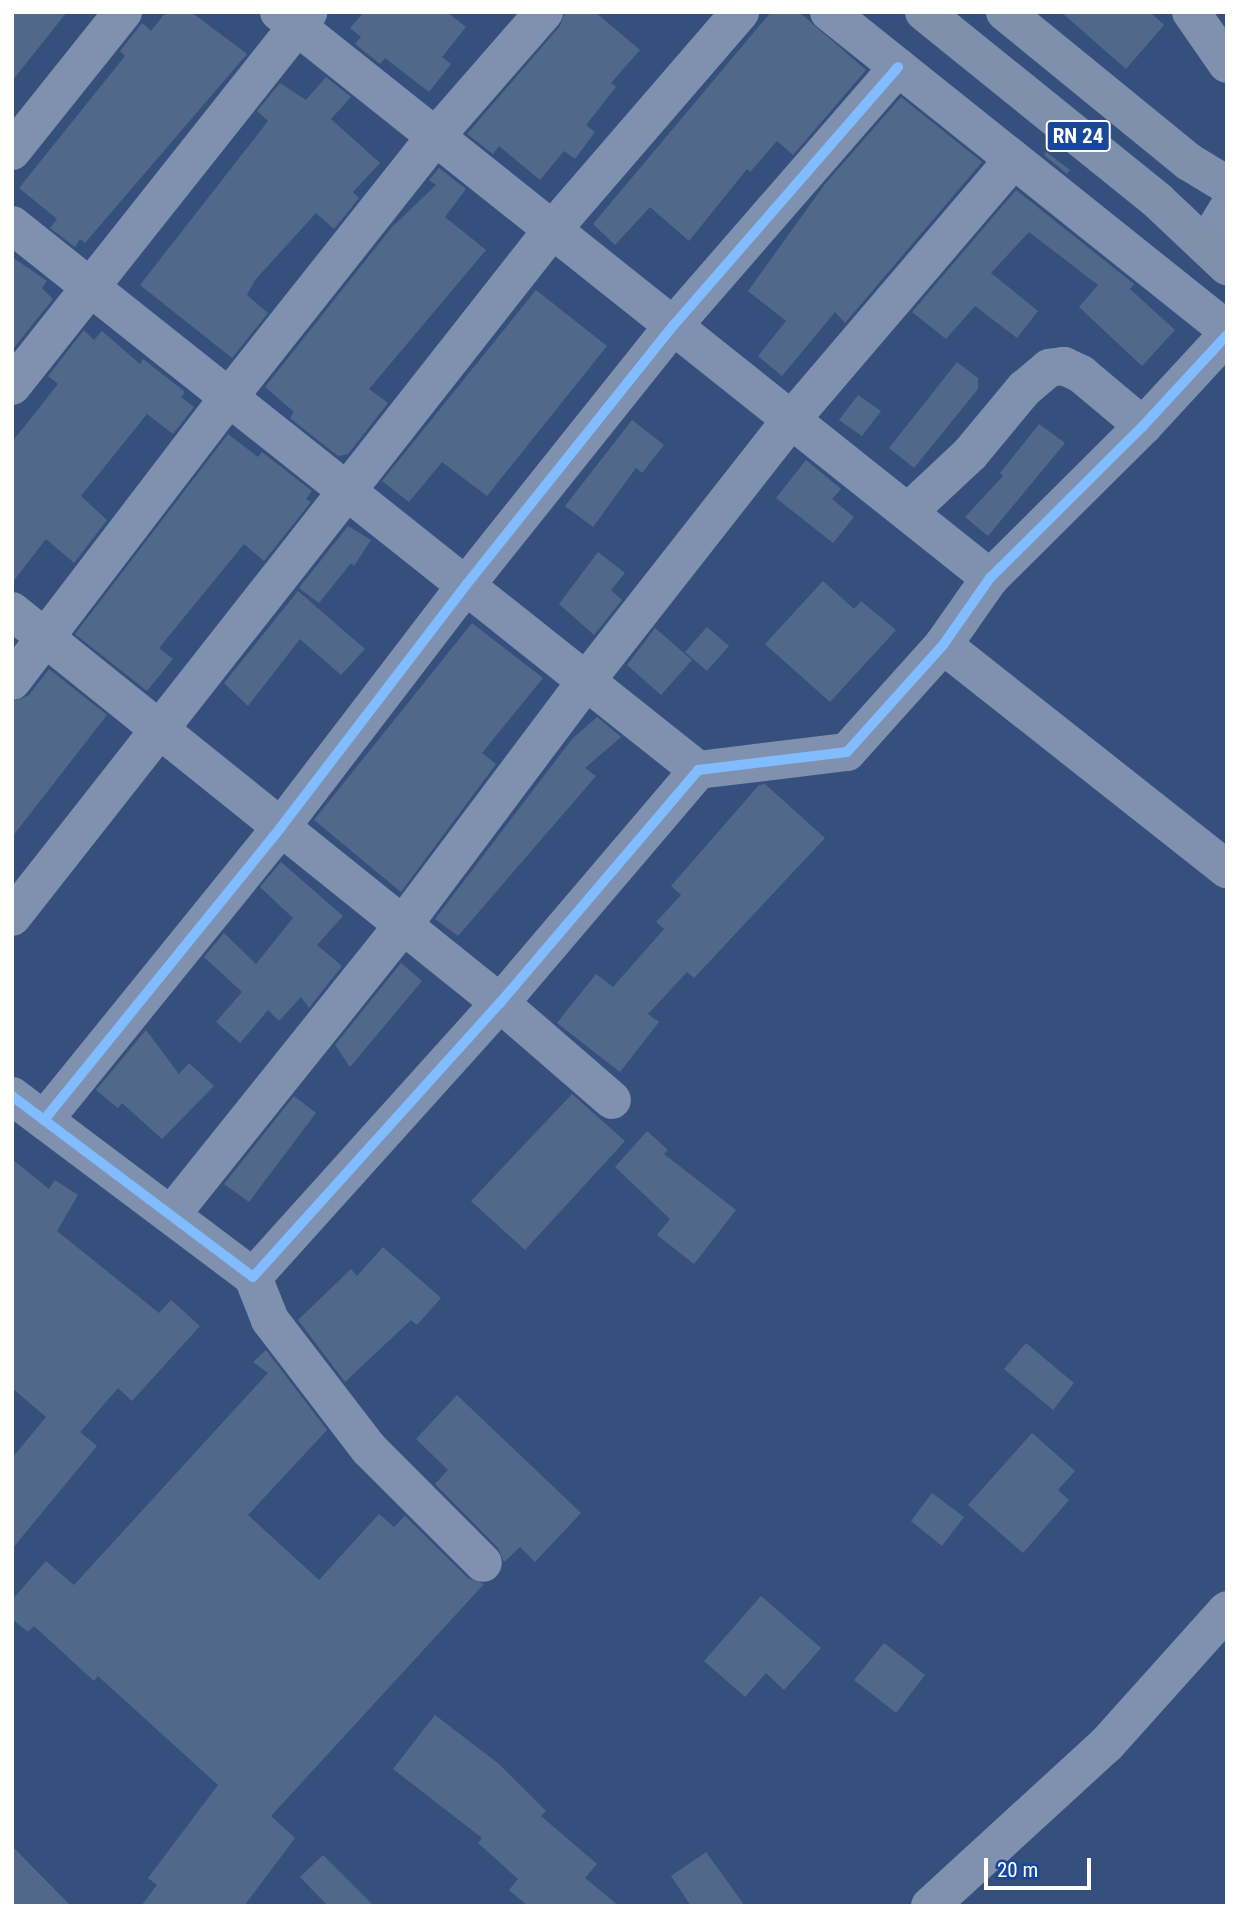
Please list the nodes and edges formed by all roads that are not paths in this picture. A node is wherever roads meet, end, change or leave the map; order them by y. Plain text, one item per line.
1 (123, 12) edge
2 (544, 12) edge
3 (740, 12) edge
4 (829, 12) edge
5 (924, 12) edge
6 (1005, 12) edge
7 (1191, 12) edge
8 (294, 17) edge
9 (1227, 64) edge
10 (898, 67) junction
11 (435, 137) junction
12 (12, 151) edge
13 (1013, 160) junction
14 (1227, 185) edge
15 (1227, 210) edge
16 (12, 225) edge
17 (552, 230) junction
18 (1217, 255) edge
19 (88, 286) junction
20 (673, 326) junction
21 (1227, 332) edge
22 (12, 386) edge
23 (229, 397) junction
24 (791, 419) junction
25 (1143, 426) junction
26 (345, 489) junction
27 (908, 512) junction
28 (990, 578) junction
29 (466, 585) junction
30 (12, 611) edge
31 (46, 638) junction
32 (943, 645) junction
33 (12, 681) edge
34 (586, 681) junction
35 (162, 731) junction
36 (698, 770) junction
37 (281, 827) junction
38 (1227, 869) edge
39 (12, 917) edge
40 (403, 925) junction
41 (500, 1003) junction
42 (12, 1096) edge
43 (612, 1100) dead end
44 (44, 1120) junction
45 (172, 1215) junction
46 (253, 1277) junction
47 (483, 1563) dead end
48 (1227, 1610) edge
49 (930, 1906) edge

1 - 12 street
2 - 11 street
3 - 17 street
4 - 10 street
5 - 18 highway, RN 24
6 - 14 highway, RN 24
7 - 9 street
8 - 11 street
8 - 19 street
10 - 13 street
10 - 20 street
11 - 17 street
11 - 23 street
13 - 21 street
13 - 24 street
15 - 18 street
16 - 19 street
17 - 20 street
17 - 26 street
19 - 22 street
19 - 23 street
20 - 24 street
20 - 29 street
21 - 25 street
23 - 26 street
23 - 31 street
24 - 27 street
24 - 34 street
25 - 27 street
25 - 28 street
26 - 29 street
26 - 35 street
27 - 28 street
28 - 32 street
29 - 34 street
29 - 37 street
30 - 31 street
31 - 33 street
31 - 35 street
32 - 36 street
32 - 38 street
34 - 36 street
34 - 40 street
35 - 37 street
35 - 39 street
36 - 41 street
37 - 40 street
37 - 44 street
40 - 41 street
40 - 45 street
41 - 43 street
41 - 46 street
42 - 44 street
44 - 45 street
45 - 46 street
46 - 47 street
48 - 49 street

